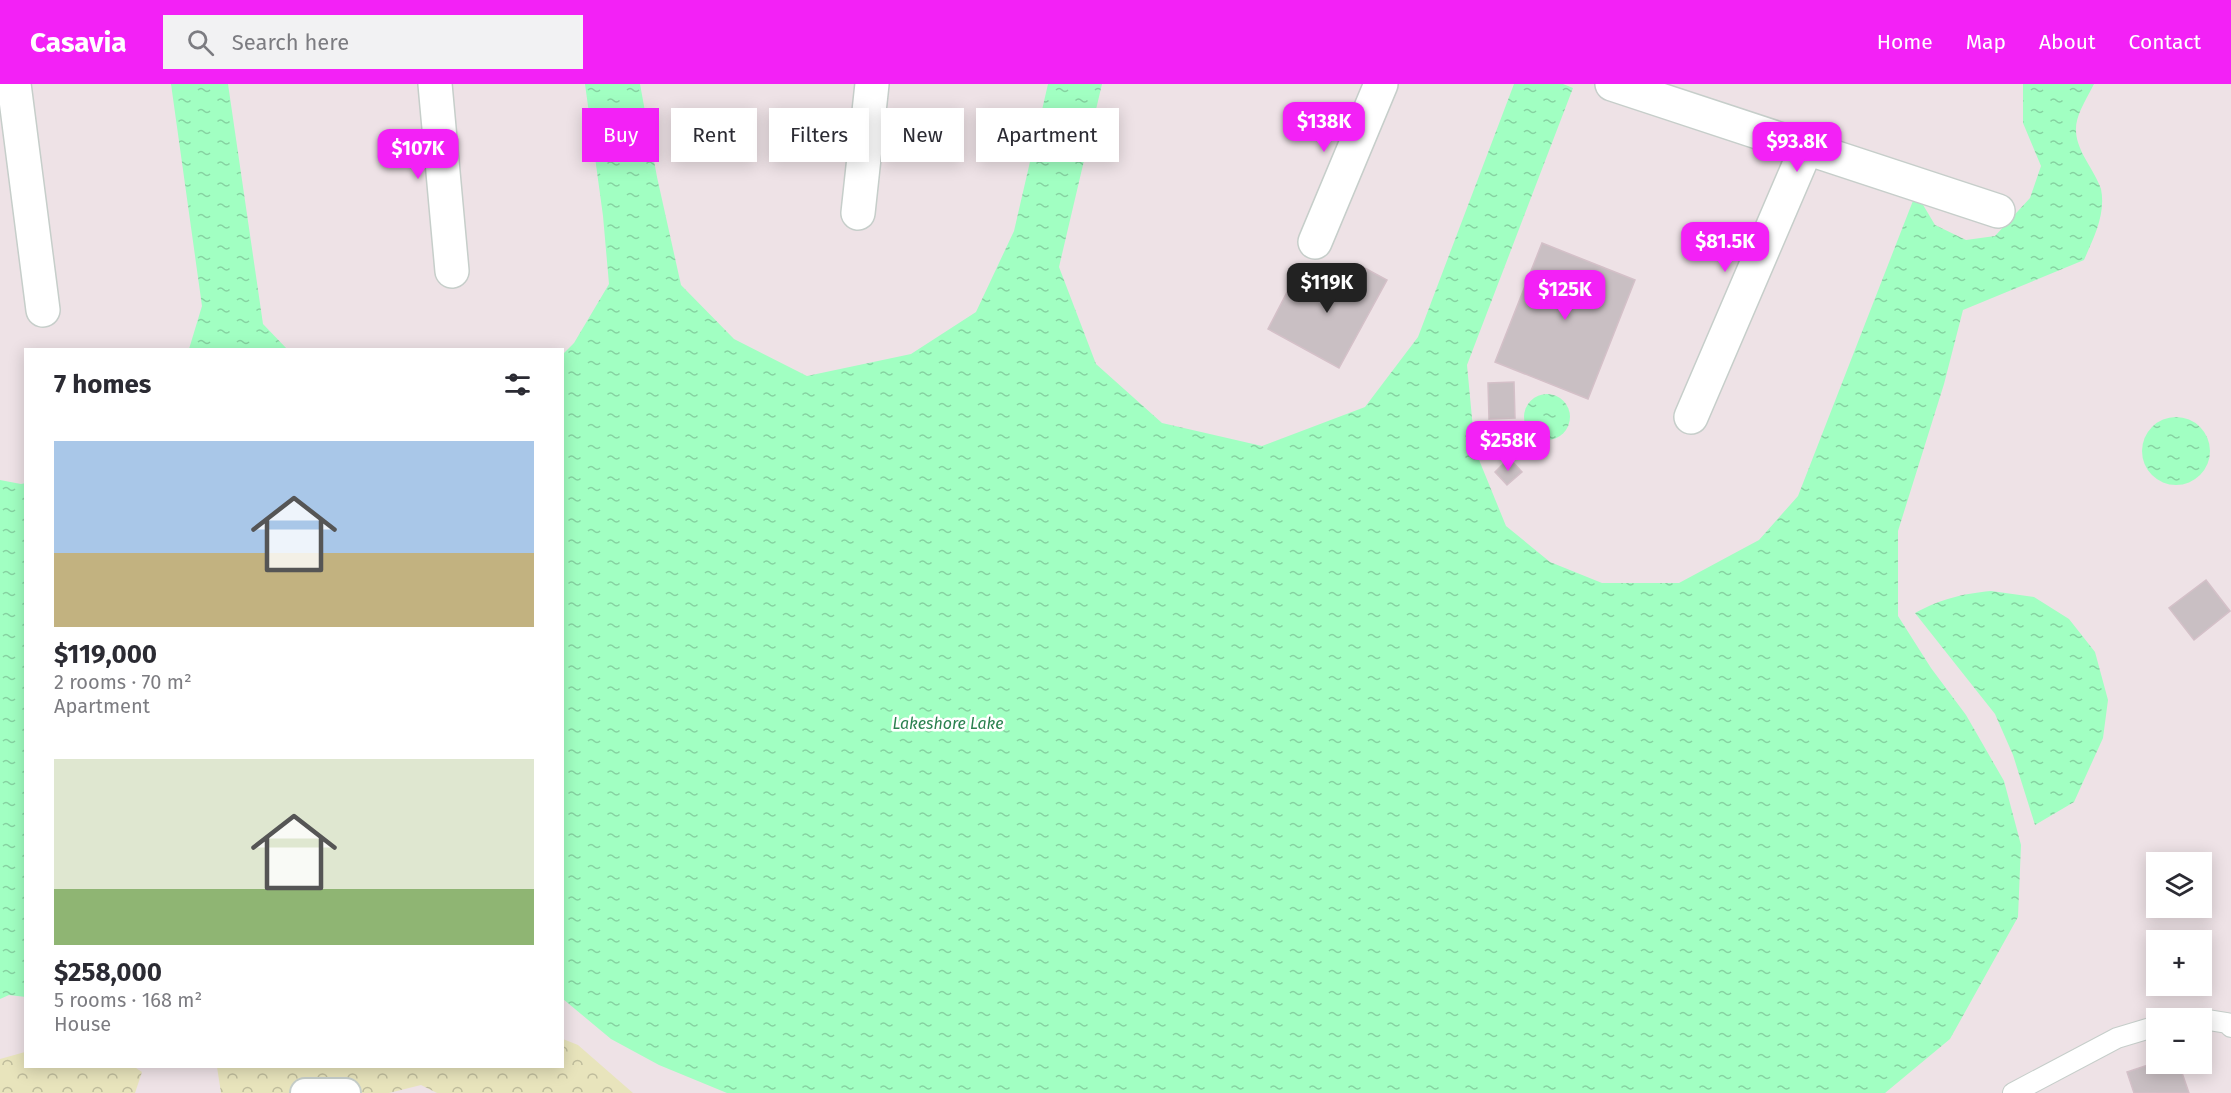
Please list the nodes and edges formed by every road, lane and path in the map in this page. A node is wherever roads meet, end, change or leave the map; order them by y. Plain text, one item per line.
1 (14, 84) edge
2 (435, 84) edge
3 (872, 84) edge
4 (1380, 84) edge
5 (1612, 84) edge
6 (1806, 149) junction
7 (1998, 211) dead end
8 (858, 213) dead end
9 (1315, 242) dead end
10 (452, 271) dead end
11 (43, 310) dead end
12 (1691, 417) dead end
13 (2212, 1021) edge
14 (2231, 1027) edge
15 (2146, 1029) edge
16 (305, 1093) edge
17 (346, 1093) edge
18 (2013, 1093) edge

1 - 11 street
2 - 10 street
3 - 8 street
4 - 9 street
5 - 6 street
6 - 7 street
6 - 12 street
13 - 14 lane
15 - 18 lane
16 - 17 street

